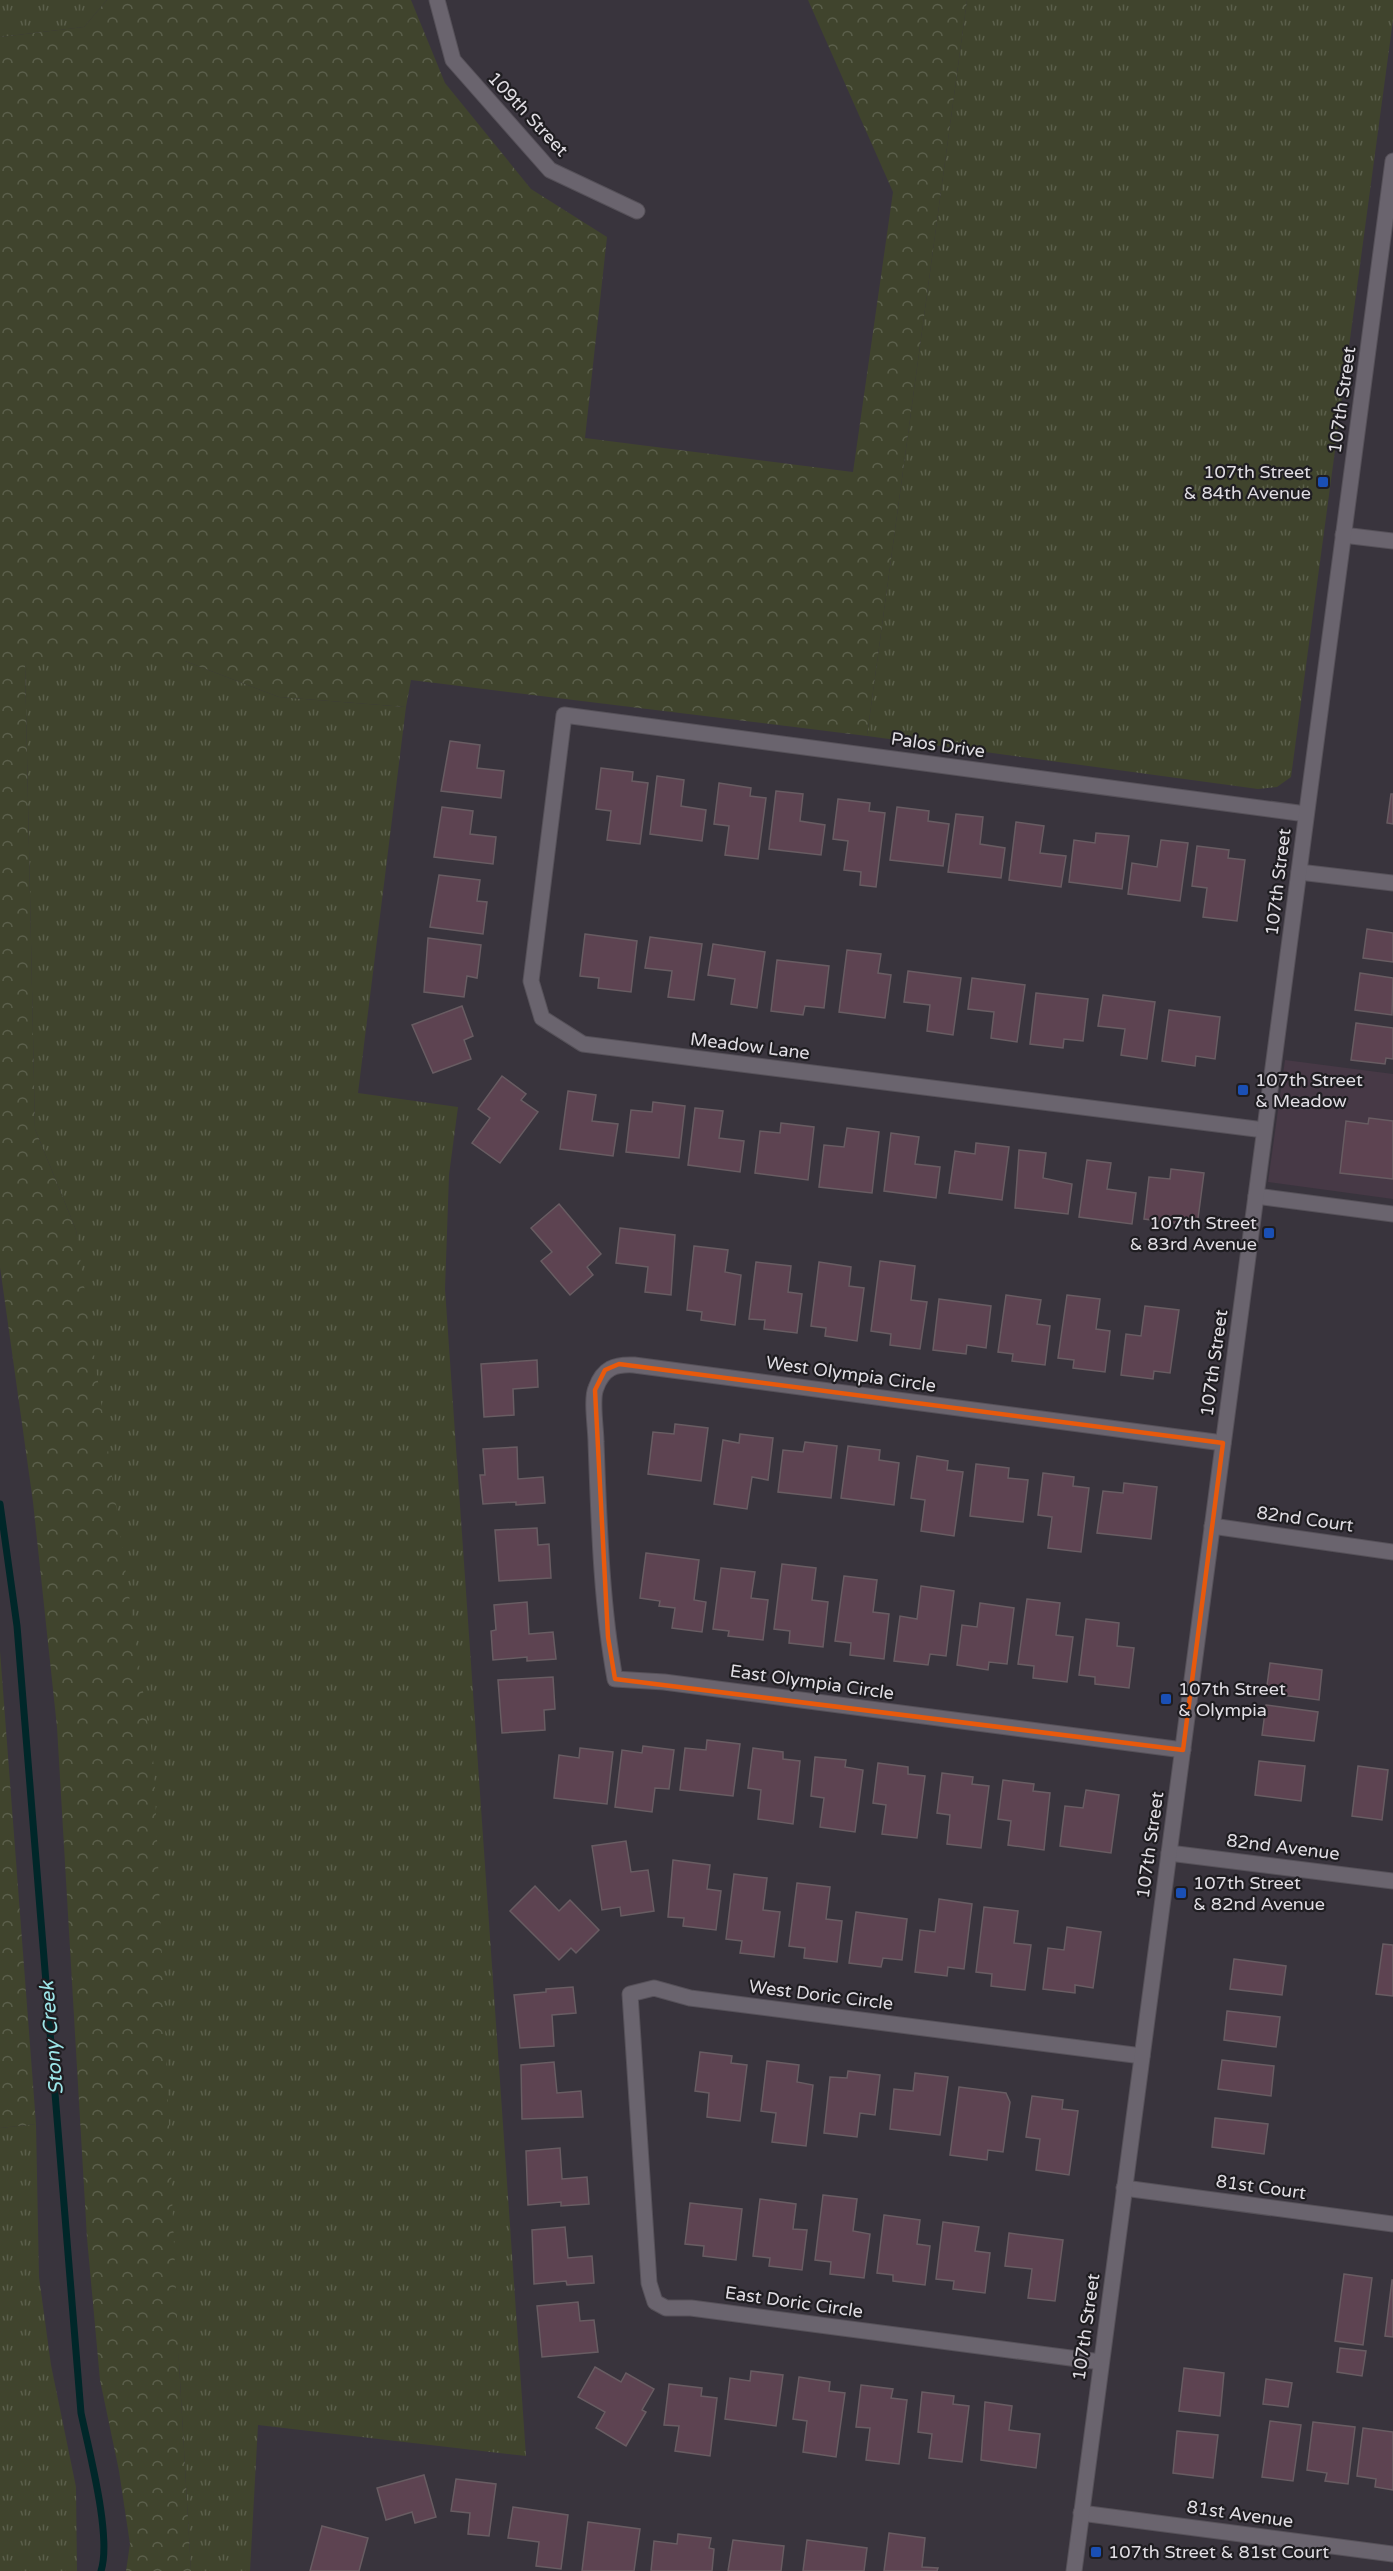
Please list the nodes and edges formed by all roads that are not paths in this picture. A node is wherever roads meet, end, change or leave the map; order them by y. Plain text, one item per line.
1 (437, 0) edge
2 (1393, 161) edge
3 (1390, 207) edge
4 (637, 212) dead end
5 (1343, 536) junction
6 (1393, 542) edge
7 (564, 715) joint
8 (1306, 814) junction
9 (1299, 872) junction
10 (1393, 883) edge
11 (1264, 1130) junction
12 (1256, 1196) junction
13 (1393, 1214) edge
14 (1223, 1443) junction
15 (598, 1499) joint
16 (1212, 1526) junction
17 (1393, 1552) edge
18 (1182, 1750) junction
19 (1169, 1853) junction
20 (1393, 1881) edge
21 (1142, 2056) junction
22 (638, 2129) joint
23 (1124, 2188) junction
24 (1393, 2224) edge
25 (1101, 2362) junction
26 (1081, 2513) junction
27 (1393, 2554) edge
28 (1074, 2571) edge

1 - 4 street, 109th Street
2 - 3 street, 107th Street
3 - 5 street, 107th Street
5 - 6 street
5 - 8 street, 107th Street
7 - 8 street, Palos Drive
7 - 11 street, Meadow Lane
8 - 9 street, 107th Street
9 - 10 street
9 - 11 street, 107th Street
11 - 12 street, 107th Street
12 - 13 street
12 - 14 street, 107th Street
14 - 15 street, West Olympia Circle
14 - 16 street, 107th Street
15 - 18 street, East Olympia Circle
16 - 17 street, 82nd Court
16 - 18 street, 107th Street
18 - 19 street, 107th Street
19 - 20 street, 82nd Avenue
19 - 21 street, 107th Street
21 - 22 street, West Doric Circle
21 - 23 street, 107th Street
22 - 25 street, East Doric Circle
23 - 24 street, 81st Court
23 - 25 street, 107th Street
25 - 26 street, 107th Street
26 - 27 street, 81st Avenue
26 - 28 street, 107th Street

